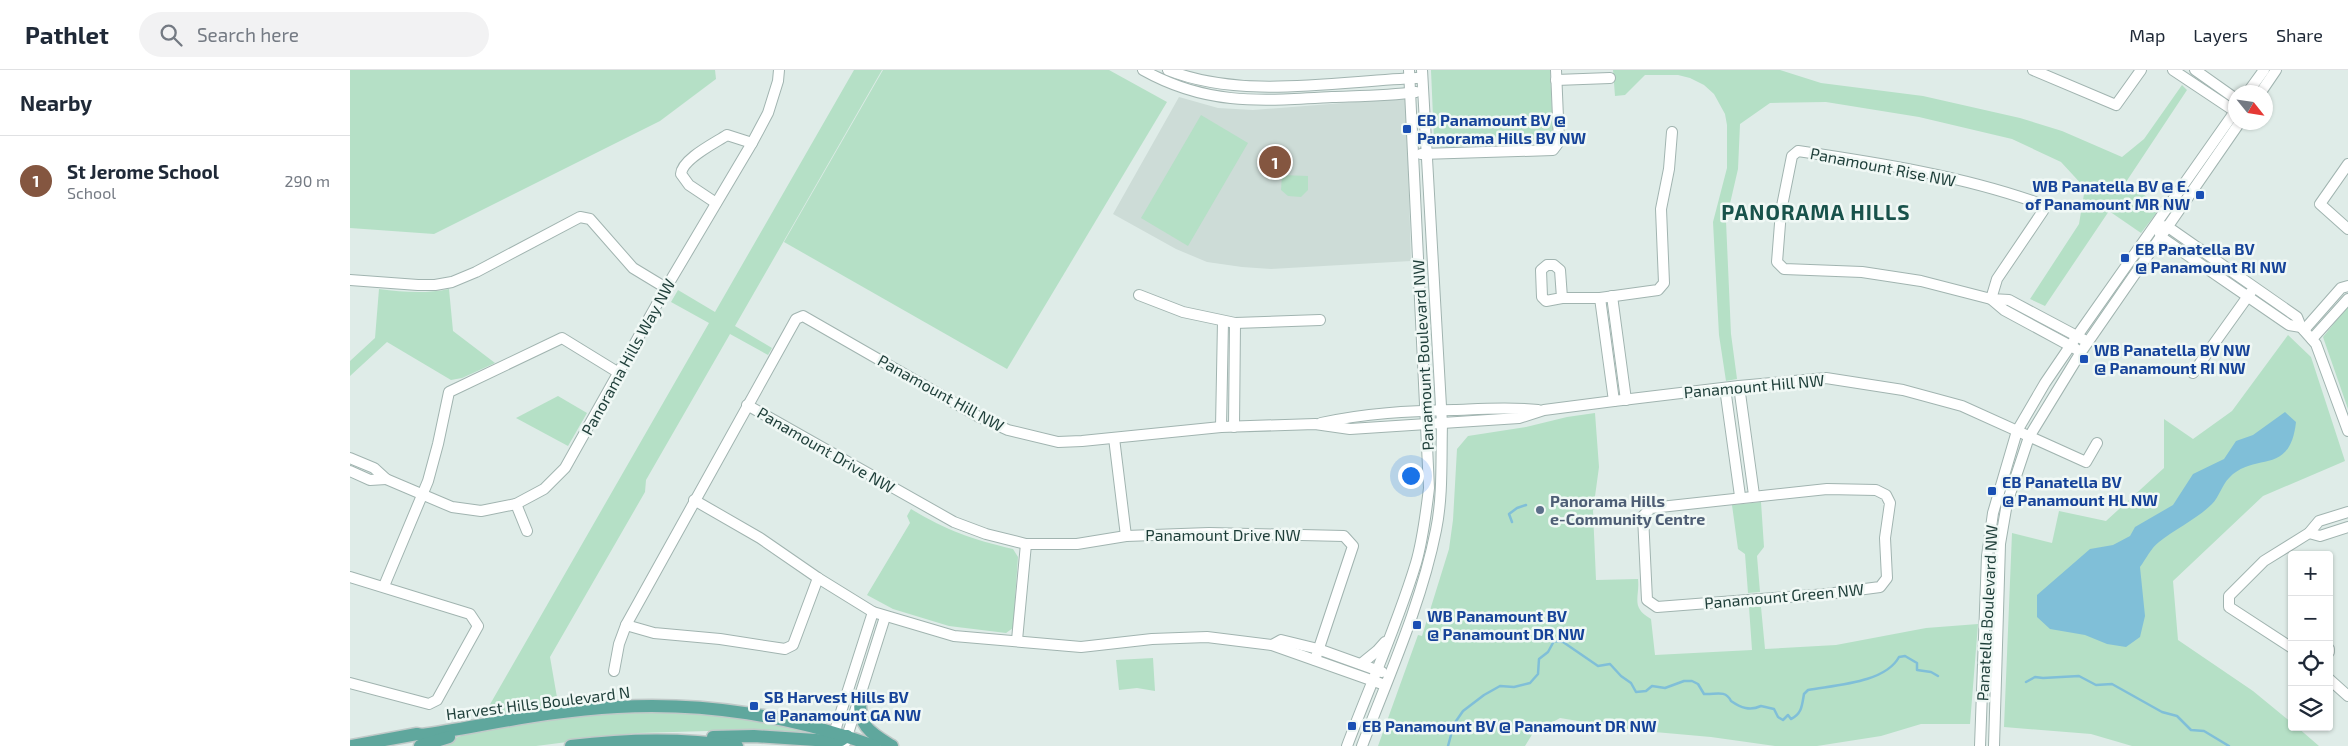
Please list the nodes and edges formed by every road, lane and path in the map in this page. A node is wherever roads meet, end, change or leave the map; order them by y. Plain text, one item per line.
1 (779, 70) edge
2 (1143, 70) edge
3 (1168, 70) edge
4 (2033, 70) edge
5 (2142, 70) edge
6 (2172, 70) edge
7 (2195, 70) edge
8 (2264, 70) edge
9 (2276, 70) edge
10 (1410, 74) edge
11 (1422, 74) edge
12 (1556, 75) edge
13 (1610, 78) dead end
14 (2253, 85) edge
15 (2265, 85) edge
16 (1423, 91) junction
17 (1411, 93) junction
18 (2228, 93) edge
19 (2228, 106) edge
20 (2228, 121) edge
21 (2234, 130) edge
22 (1672, 132) dead end
23 (752, 143) junction
24 (1427, 154) junction
25 (1414, 155) junction
26 (2348, 164) edge
27 (716, 203) junction
28 (2156, 226) junction
29 (2168, 226) junction
30 (2348, 229) edge
31 (2162, 237) junction
32 (1418, 244) junction
33 (1432, 244) junction
34 (350, 280) edge
35 (2348, 286) edge
36 (2255, 287) junction
37 (666, 288) junction
38 (1139, 295) dead end
39 (1606, 297) junction
40 (2248, 297) junction
41 (1562, 298) dead end
42 (1991, 298) junction
43 (2348, 299) edge
44 (1320, 320) dead end
45 (1223, 321) junction
46 (1235, 323) junction
47 (2302, 328) junction
48 (2077, 336) junction
49 (2312, 338) junction
50 (2088, 342) junction
51 (2070, 346) junction
52 (2081, 352) junction
53 (619, 373) junction
54 (2193, 373) dead end
55 (1739, 386) junction
56 (1725, 388) junction
57 (1626, 400) junction
58 (1614, 401) junction
59 (747, 405) junction
60 (1440, 410) junction
61 (1544, 410) junction
62 (1426, 411) junction
63 (1316, 424) junction
64 (1442, 424) junction
65 (1427, 425) junction
66 (1221, 427) junction
67 (1234, 427) junction
68 (2017, 431) junction
69 (2348, 431) edge
70 (2029, 437) junction
71 (1114, 438) junction
72 (2097, 443) dead end
73 (350, 458) edge
74 (350, 471) edge
75 (386, 479) junction
76 (422, 495) junction
77 (1754, 495) junction
78 (1740, 496) junction
79 (694, 500) junction
80 (516, 504) junction
81 (2348, 512) edge
82 (2348, 527) edge
83 (527, 530) dead end
84 (2309, 533) junction
85 (1126, 536) junction
86 (1026, 544) junction
87 (350, 578) edge
88 (818, 578) junction
89 (384, 586) junction
90 (873, 612) junction
91 (885, 617) junction
92 (626, 625) junction
93 (1389, 638) junction
94 (1017, 640) junction
95 (1272, 645) junction
96 (2288, 645) edge
97 (1318, 649) junction
98 (1315, 660) junction
99 (1360, 664) junction
100 (1377, 670) junction
101 (614, 671) dead end
102 (1389, 674) junction
103 (1373, 681) junction
104 (350, 683) edge
105 (2333, 683) edge
106 (1385, 685) junction
107 (2348, 696) edge
108 (860, 698) junction
109 (350, 738) edge
110 (419, 740) edge
111 (690, 740) junction
112 (832, 740) edge
113 (845, 741) edge
114 (352, 746) edge
115 (570, 746) edge
116 (737, 746) edge
117 (874, 746) edge
118 (892, 746) edge
119 (1347, 746) edge
120 (1362, 746) edge
121 (1980, 746) edge
122 (1994, 746) edge

1 - 23 street, Panorama Hills Way NW
2 - 17 street
3 - 10 street
4 - 5 street
6 - 19 street
7 - 18 street
8 - 14 street
9 - 15 street
10 - 11 street
10 - 17 street, Panamount Boulevard NW
11 - 16 street, Panamount Boulevard NW
12 - 13 street
12 - 24 street
16 - 17 street
16 - 24 street, Panamount Boulevard NW
17 - 25 street, Panamount Boulevard NW
20 - 28 street, Panatella Boulevard NW
21 - 29 street, Panatella Boulevard NW
22 - 39 street
23 - 27 street, Panorama Hills Way NW
23 - 27 street
24 - 25 street
24 - 33 street, Panamount Boulevard NW
25 - 32 street, Panamount Boulevard NW
26 - 30 street
27 - 37 street, Panorama Hills Way NW
28 - 29 street
28 - 31 street
28 - 48 street, Panatella Boulevard NW
29 - 31 street, Panatella Boulevard NW
29 - 36 street
31 - 40 street
31 - 50 street, Panatella Boulevard NW
32 - 33 street
32 - 62 street, Panamount Boulevard NW
33 - 60 street, Panamount Boulevard NW
34 - 37 street
35 - 47 street
36 - 40 street
36 - 47 street
37 - 53 street, Panorama Hills Way NW
38 - 45 street
39 - 41 street
39 - 57 street
39 - 58 street
40 - 47 street
40 - 54 street
42 - 42 street, Panamount Rise NW
42 - 48 street, Panamount Rise NW
42 - 51 street, Panamount Rise NW
43 - 49 street
44 - 46 street
45 - 46 street
45 - 66 street
46 - 67 street
47 - 49 street
48 - 50 street, Panamount Rise NW
48 - 51 street, Panatella Boulevard NW
49 - 69 street
50 - 52 street, Panatella Boulevard NW
51 - 52 street, Panamount Rise NW
51 - 68 street, Panatella Boulevard NW
52 - 70 street, Panatella Boulevard NW
53 - 76 street
53 - 80 street, Panorama Hills Way NW
55 - 56 street, Panamount Hill NW
55 - 68 street, Panamount Hill NW
55 - 77 street
56 - 57 street, Panamount Hill NW
56 - 78 street
57 - 58 street, Panamount Hill NW
58 - 61 street, Panamount Hill NW
59 - 71 street, Panamount Hill NW
59 - 79 street, Panamount Drive NW
59 - 86 street, Panamount Drive NW
60 - 61 street, Panamount Hill NW
60 - 62 street, Panamount Hill NW
60 - 64 street, Panamount Boulevard NW
61 - 64 street, Panamount Hill NW
62 - 63 street, Panamount Hill NW
62 - 65 street, Panamount Boulevard NW
63 - 65 street, Panamount Hill NW
63 - 67 street, Panamount Hill NW
64 - 65 street, Panamount Hill NW
64 - 102 street, Panamount Boulevard NW
65 - 93 street, Panamount Boulevard NW
66 - 67 street, Panamount Hill NW
66 - 71 street, Panamount Hill NW
68 - 70 street, Panamount Hill NW
68 - 121 street, Panatella Boulevard NW
70 - 72 street, Panamount Hill NW
70 - 122 street, Panatella Boulevard NW
71 - 85 street
73 - 75 street, Panorama Hills Way NW
74 - 75 street, Panorama Hills Way NW
75 - 76 street, Panorama Hills Way NW
76 - 80 street, Panorama Hills Way NW
76 - 89 street
77 - 78 street, Panamount Green NW
77 - 78 street, Panamount Green NW
79 - 88 street
79 - 92 street, Panamount Drive NW
80 - 83 street
81 - 84 street
82 - 84 street
84 - 96 street
85 - 86 street, Panamount Drive NW
85 - 97 street, Panamount Drive NW
86 - 94 street
87 - 89 street
88 - 90 street
88 - 92 street
89 - 104 street
90 - 91 street
90 - 112 street
91 - 94 street
91 - 108 street
92 - 101 street, Panamount Drive NW
93 - 99 street
93 - 100 street, Panamount Boulevard NW
94 - 95 street
95 - 97 street
95 - 98 street
97 - 98 street, Panamount Drive NW
97 - 99 street
98 - 103 street
99 - 100 street
100 - 102 street
100 - 103 street, Panamount Boulevard NW
102 - 106 street, Panamount Boulevard NW
103 - 106 street
103 - 119 street, Panamount Boulevard NW
105 - 107 street
106 - 120 street, Panamount Boulevard NW
108 - 113 street
108 - 118 main road
109 - 110 main road
110 - 112 main road, Harvest Hills Boulevard N
110 - 114 main road
111 - 112 main road
111 - 115 main road
111 - 116 main road
112 - 113 main road, Harvest Hills Boulevard N
113 - 117 main road, Harvest Hills Boulevard N

